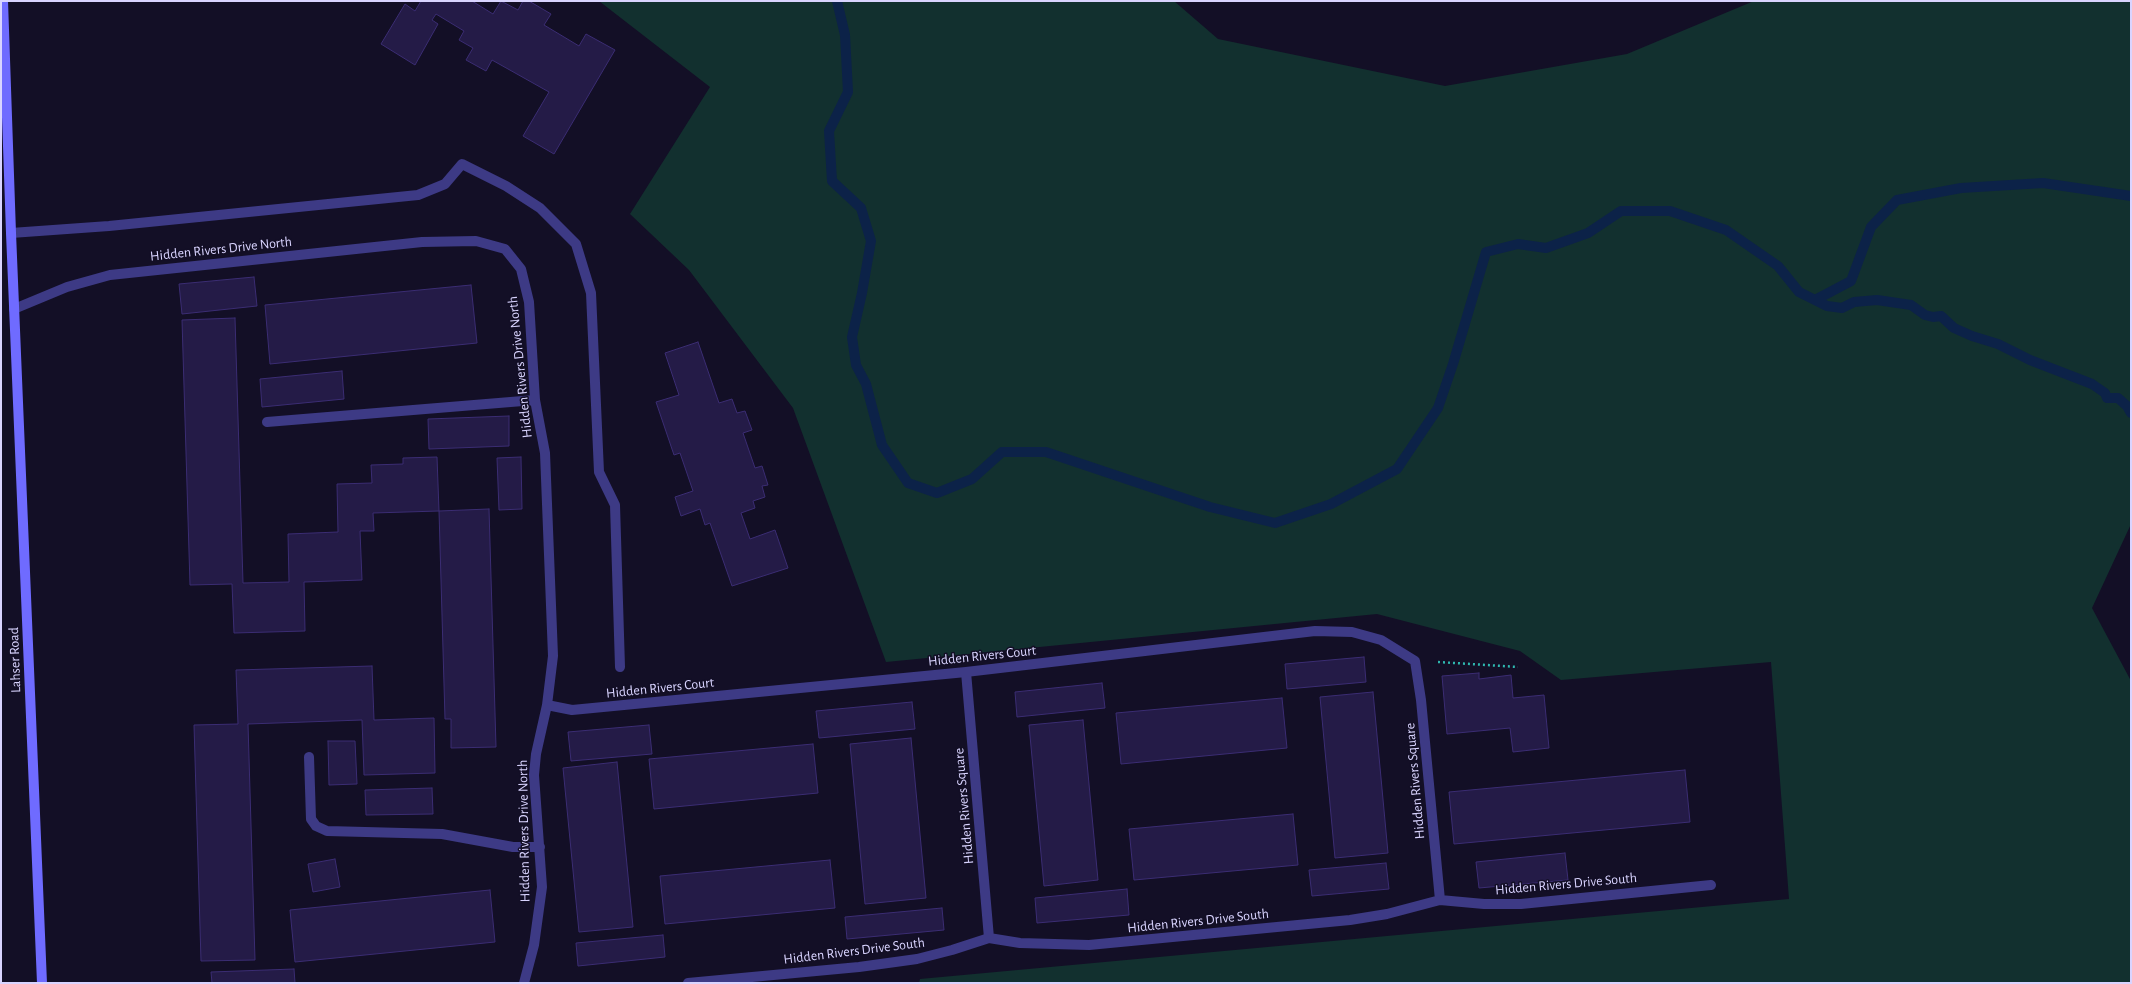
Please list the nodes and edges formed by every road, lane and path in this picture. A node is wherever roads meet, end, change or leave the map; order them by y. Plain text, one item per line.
1 (3, 1) edge
2 (10, 234) junction
3 (14, 309) junction
4 (535, 400) junction
5 (267, 422) dead end
6 (1414, 661) joint
7 (1430, 661) dead end
8 (620, 666) dead end
9 (1518, 667) dead end
10 (966, 672) junction
11 (546, 705) junction
12 (309, 757) dead end
13 (540, 847) junction
14 (1711, 885) dead end
15 (1440, 900) junction
16 (989, 938) junction
17 (42, 983) edge
18 (524, 983) edge
19 (688, 983) edge

1 - 2 main road, Lahser Road
2 - 3 main road, Lahser Road
2 - 8 lane
3 - 4 lane, Hidden Rivers Drive North
3 - 17 main road, Lahser Road
4 - 5 lane
4 - 11 lane, Hidden Rivers Drive North
6 - 10 lane, Hidden Rivers Court
6 - 15 lane, Hidden Rivers Square
7 - 9 path
10 - 11 lane, Hidden Rivers Court
10 - 16 lane, Hidden Rivers Square
11 - 13 lane, Hidden Rivers Drive North
12 - 13 lane
13 - 18 lane, Hidden Rivers Drive North
14 - 15 lane, Hidden Rivers Drive South
15 - 16 lane, Hidden Rivers Drive South
16 - 19 lane, Hidden Rivers Drive South

